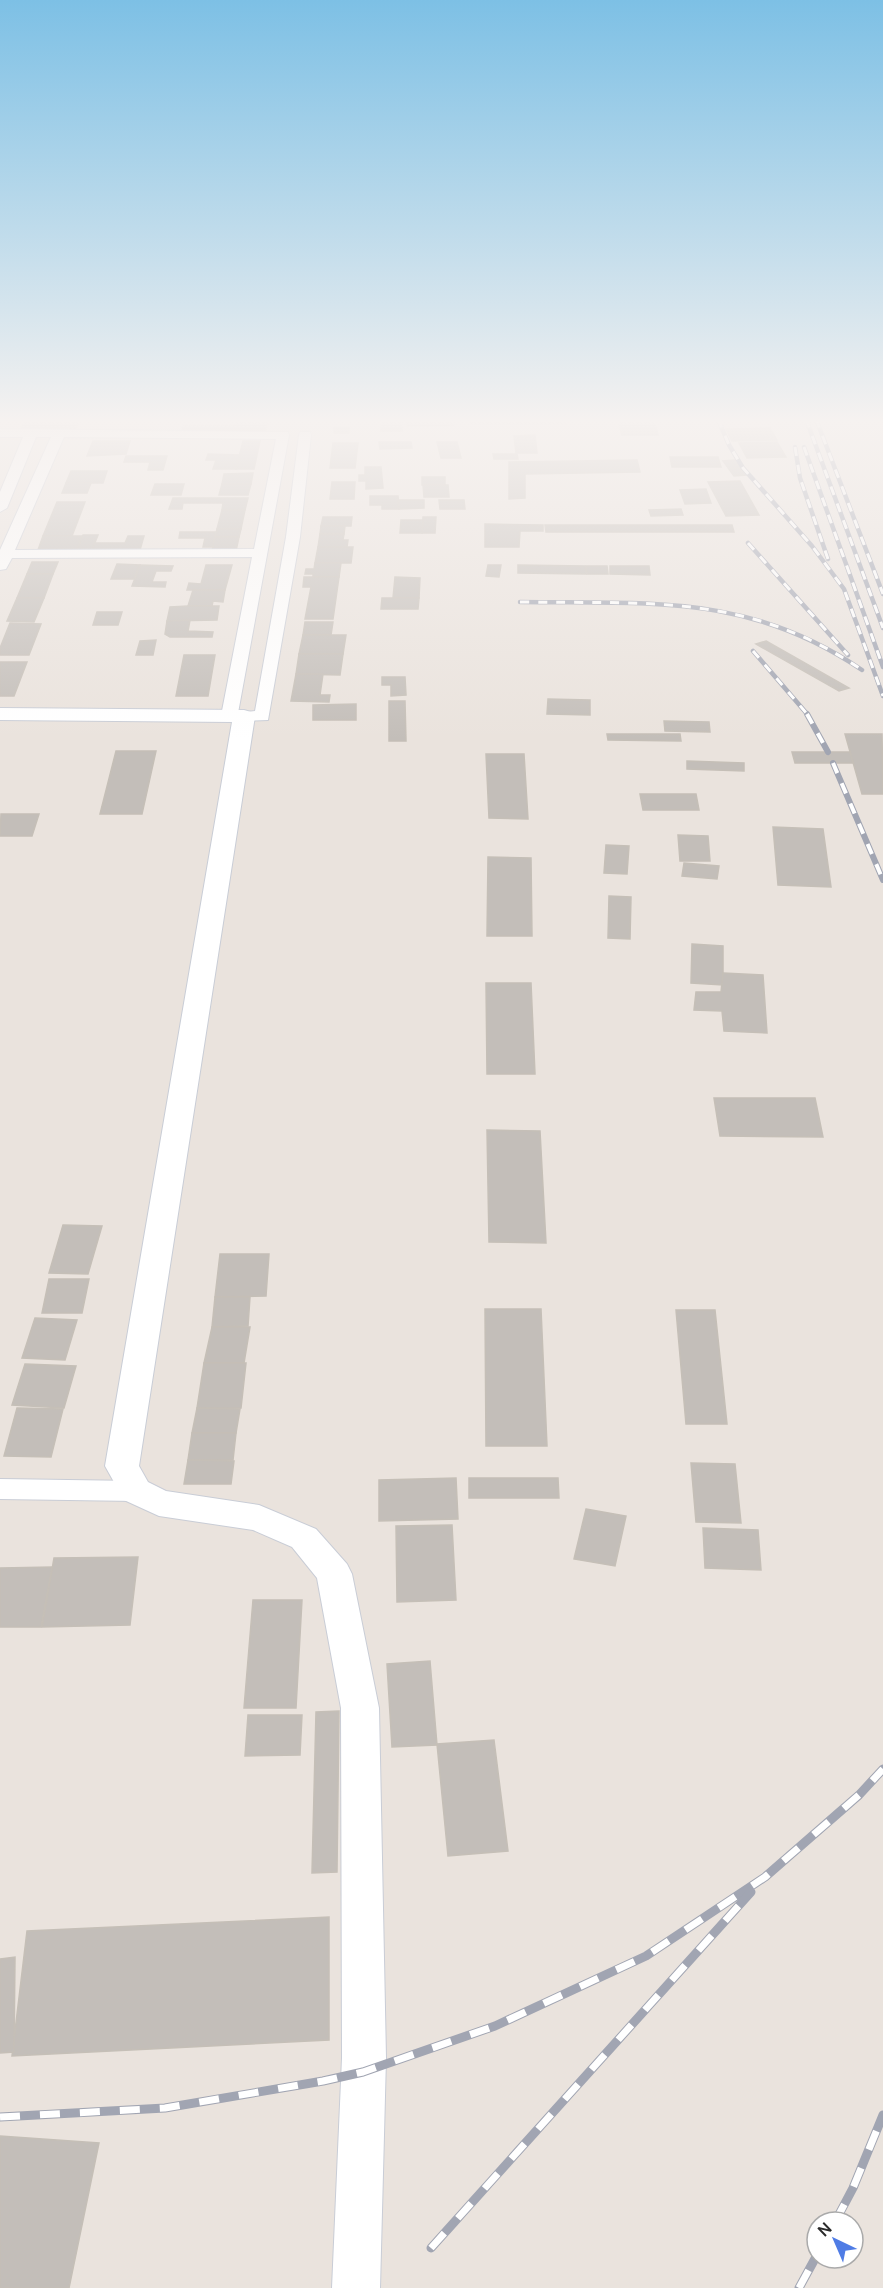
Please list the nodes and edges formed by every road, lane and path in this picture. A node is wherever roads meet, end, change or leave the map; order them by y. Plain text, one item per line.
1 (17, 526) edge
2 (268, 526) edge
3 (293, 526) edge
4 (261, 553) junction
5 (2, 558) edge
6 (1, 716) edge
7 (237, 716) junction
8 (0, 1489) edge
9 (136, 1491) junction
10 (356, 2288) edge

1 - 5 street
2 - 4 street
3 - 7 street
4 - 5 street
4 - 7 street
6 - 7 street
7 - 9 street
8 - 9 street
9 - 10 street

